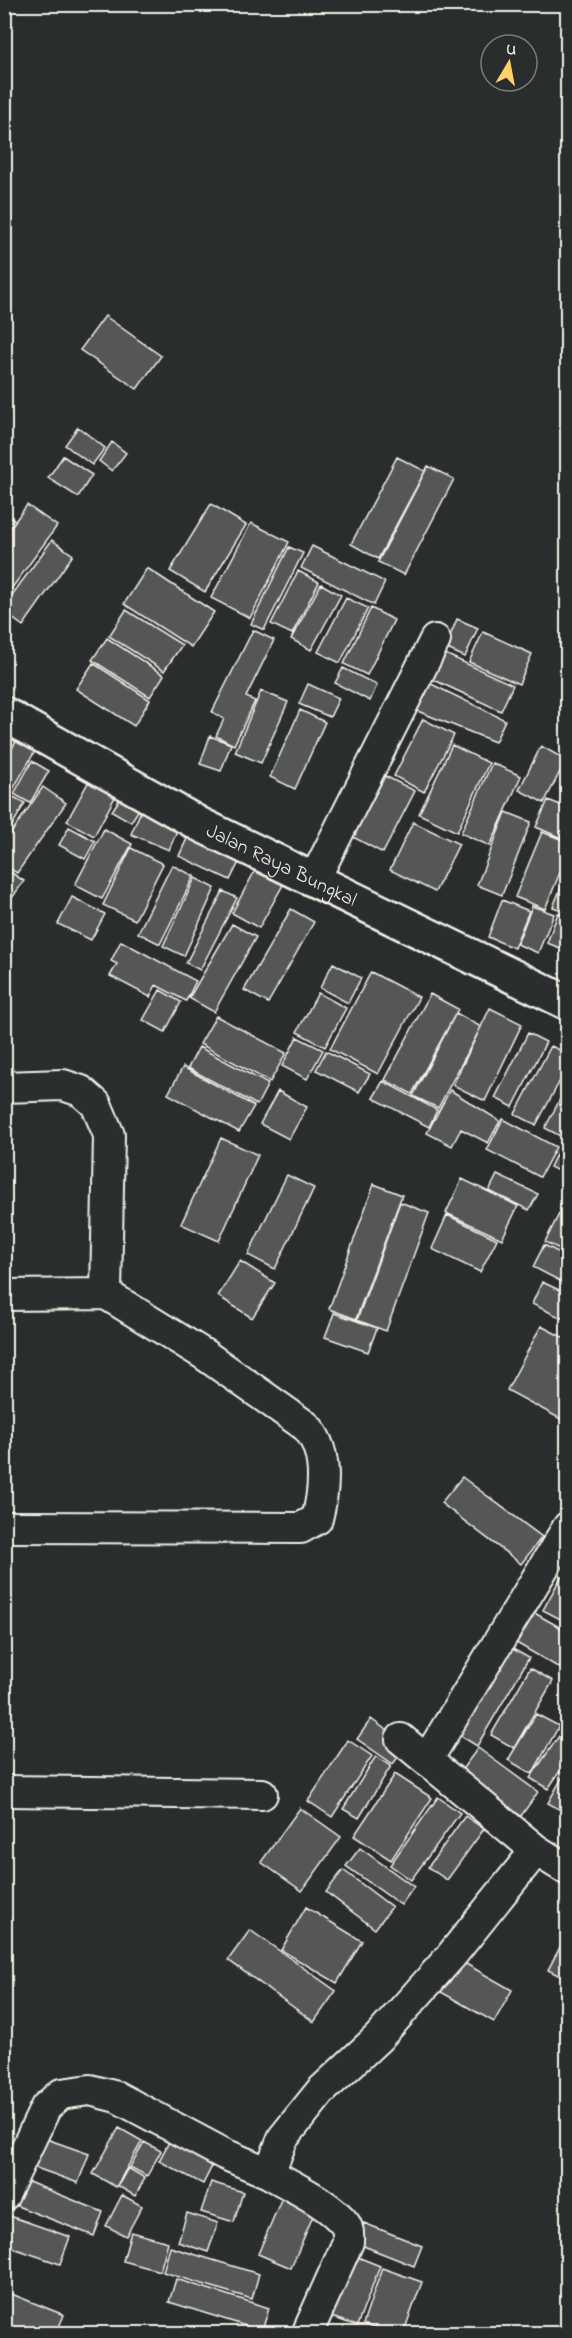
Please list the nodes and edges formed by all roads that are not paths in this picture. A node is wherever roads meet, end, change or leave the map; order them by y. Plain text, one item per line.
1 (435, 640) dead end
2 (4, 714) edge
3 (314, 880) junction
4 (567, 1003) edge
5 (4, 1087) edge
6 (106, 1294) junction
7 (4, 1296) edge
8 (4, 1527) edge
9 (567, 1527) edge
10 (401, 1739) dead end
11 (427, 1760) junction
12 (4, 1791) edge
13 (262, 1794) dead end
14 (536, 1850) junction
15 (567, 1870) edge
16 (268, 2173) junction
17 (4, 2195) edge
18 (307, 2334) edge

1 - 3 street
2 - 3 street, Jalan Raya Bungkal
3 - 4 street, Jalan Raya Bungkal
5 - 6 street
6 - 7 street
6 - 8 street
9 - 11 street
10 - 11 street
11 - 14 street
12 - 13 street
14 - 15 street
14 - 16 street
16 - 17 street
16 - 18 street

